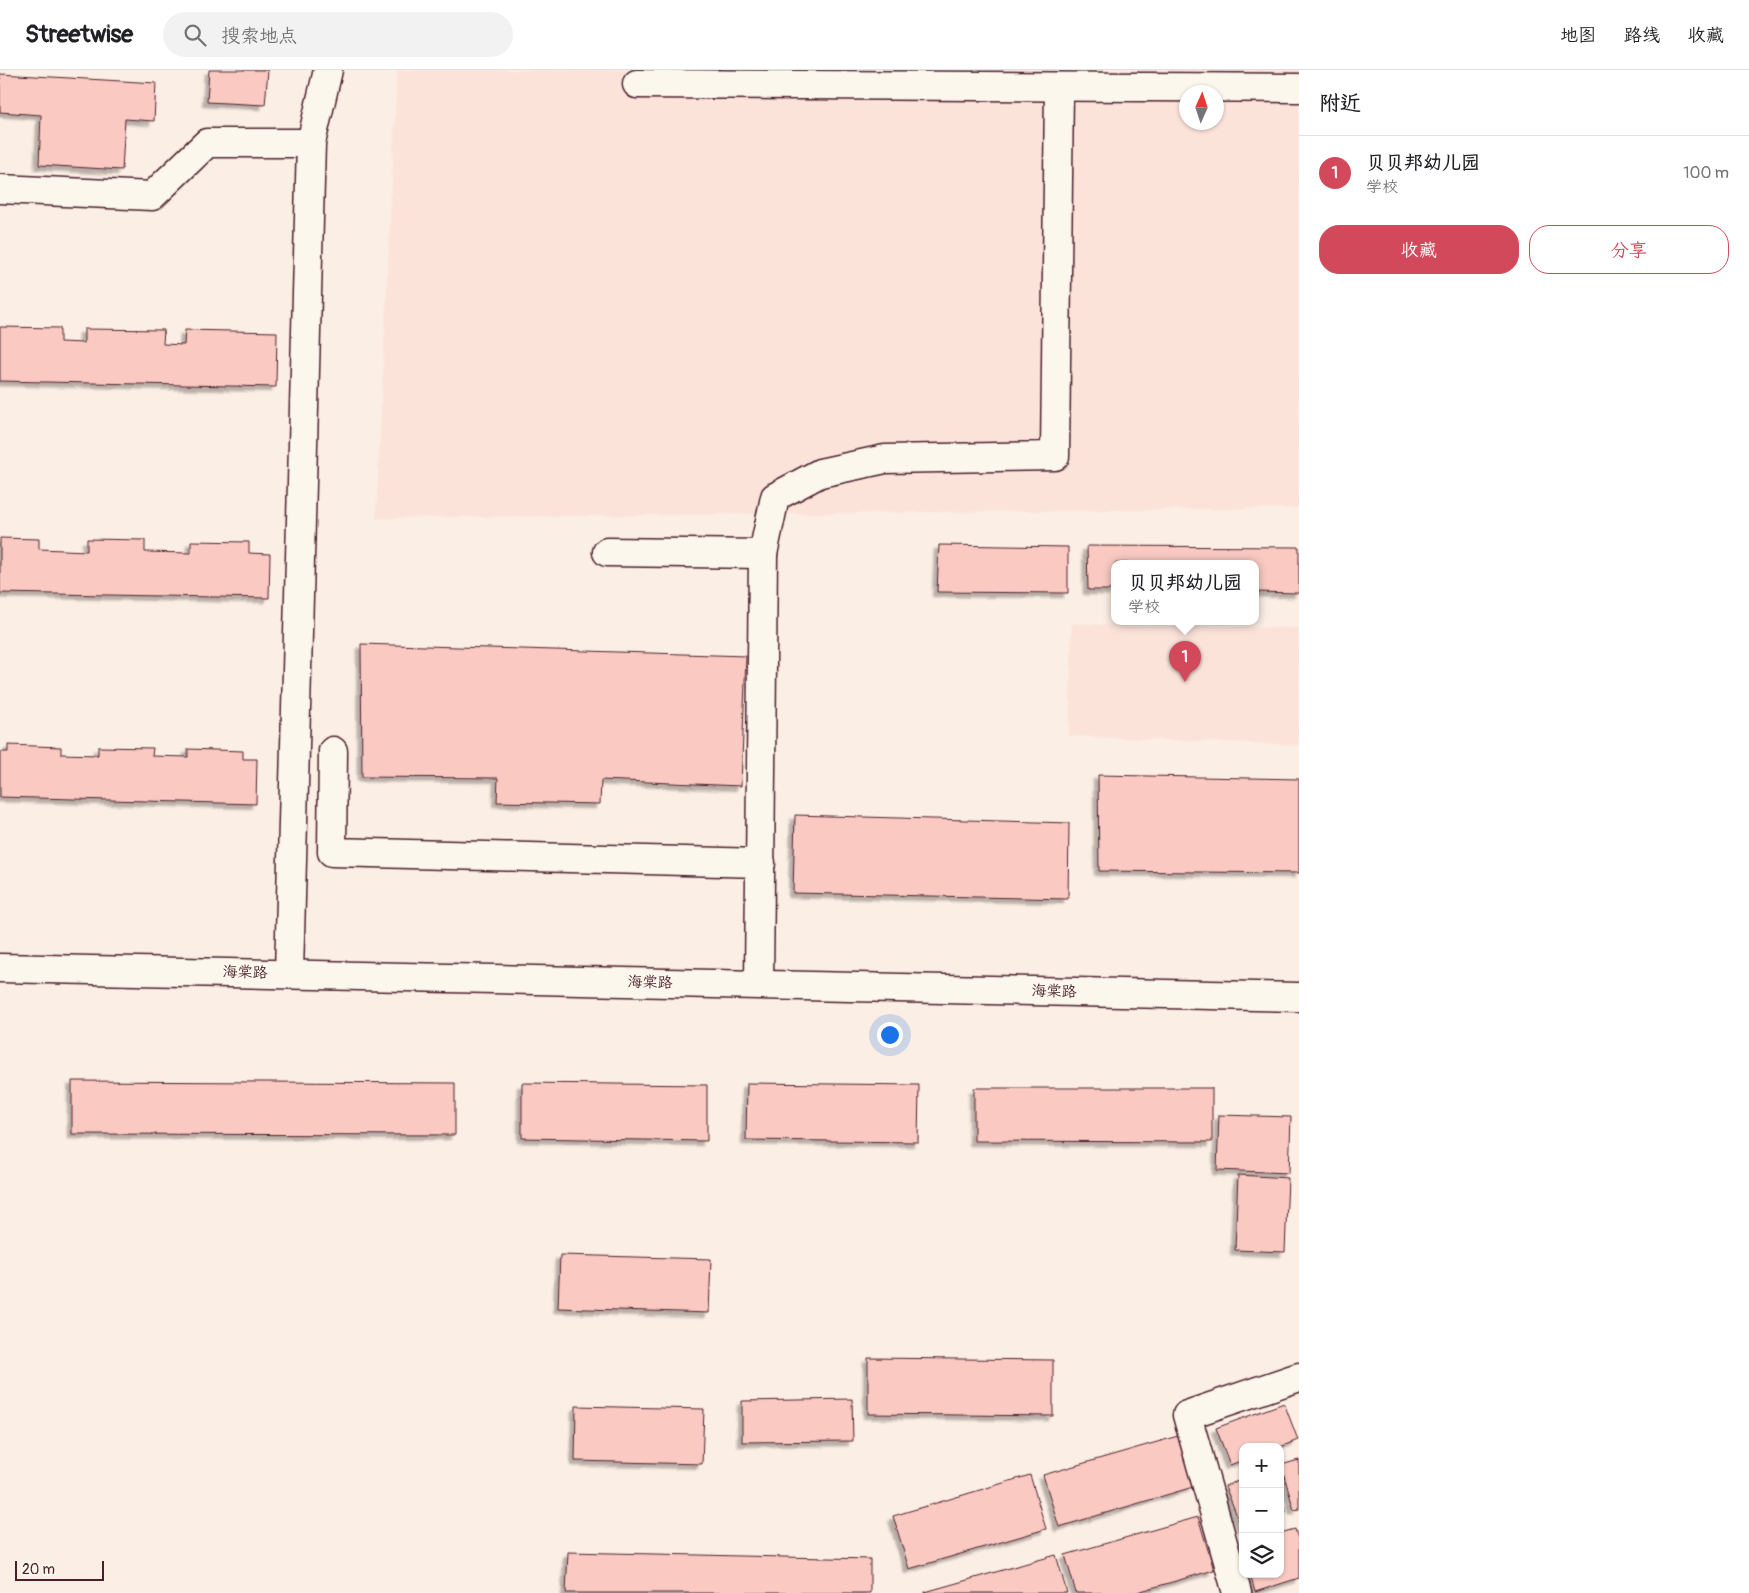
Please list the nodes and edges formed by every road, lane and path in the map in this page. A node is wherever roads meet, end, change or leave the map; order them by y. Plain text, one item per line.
1 (328, 70) edge
2 (951, 78) edge
3 (1168, 79) edge
4 (637, 84) dead end
5 (1059, 87) junction
6 (1299, 88) edge
7 (311, 143) junction
8 (0, 189) edge
9 (607, 552) dead end
10 (763, 554) junction
11 (334, 751) dead end
12 (760, 863) junction
13 (0, 968) edge
14 (289, 973) junction
15 (759, 984) junction
16 (1299, 996) edge
17 (1299, 1376) edge
18 (1238, 1593) edge

1 - 7 street
2 - 4 street
2 - 5 street
3 - 5 street
3 - 6 street
5 - 10 street
7 - 8 street
7 - 14 street
9 - 10 street
10 - 12 street
11 - 12 street
12 - 15 street
13 - 14 street, 海棠路
14 - 15 street, 海棠路
15 - 16 street, 海棠路
17 - 18 street

